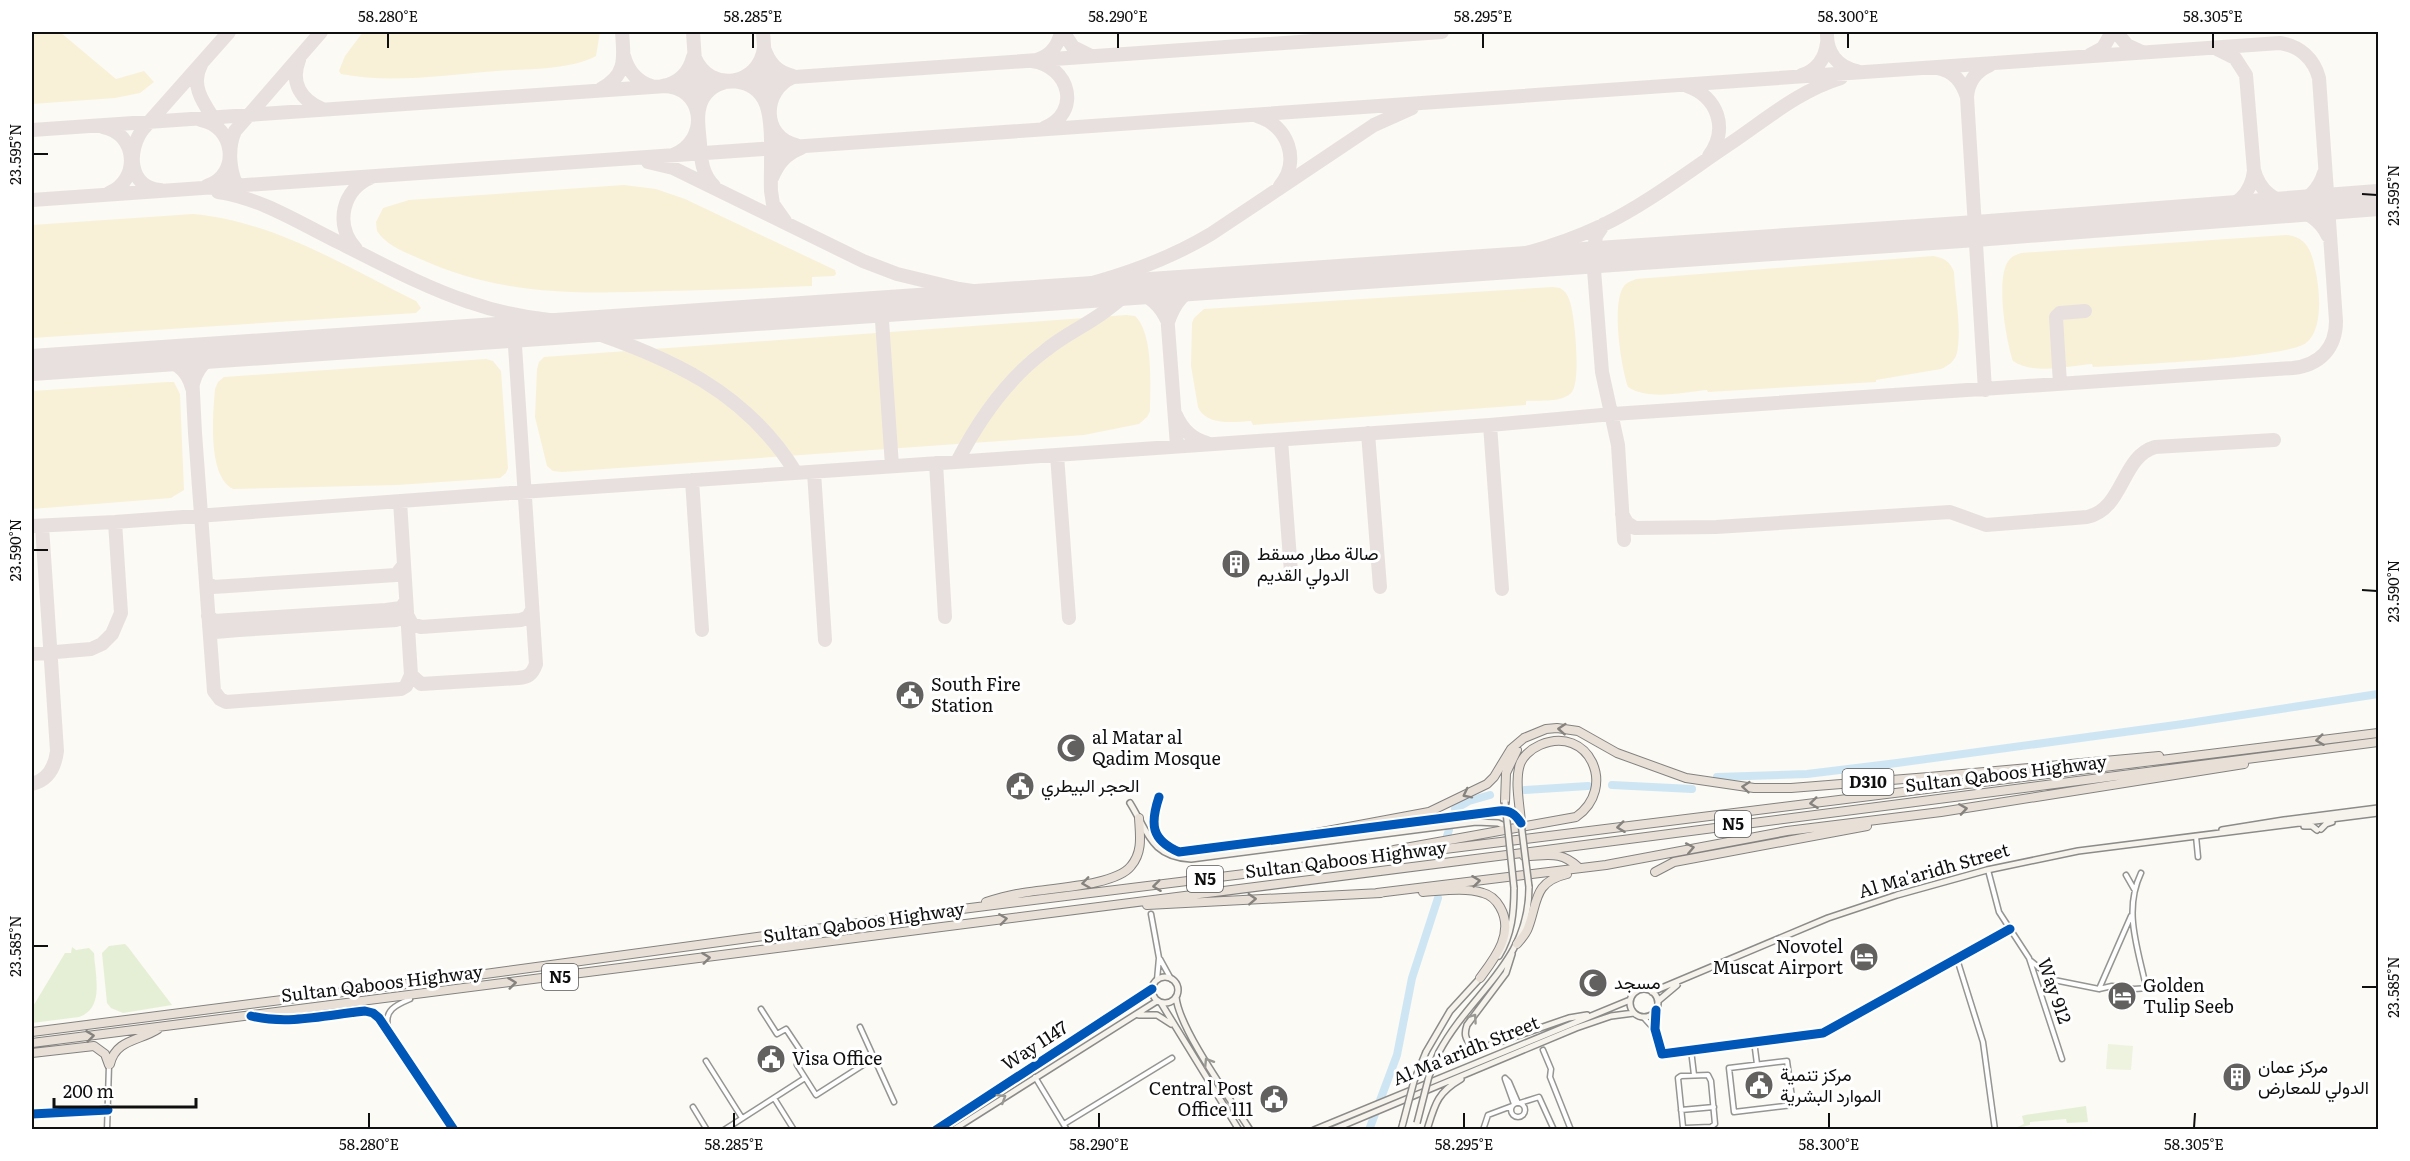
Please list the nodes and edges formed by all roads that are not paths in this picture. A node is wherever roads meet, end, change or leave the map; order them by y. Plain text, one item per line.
1 (2379, 733) edge
2 (2379, 743) edge
3 (2223, 753) junction
4 (1510, 756) junction
5 (1159, 797) dead end
6 (1130, 803) dead end
7 (1505, 806) junction
8 (2379, 808) edge
9 (1941, 812) junction
10 (2336, 813) junction
11 (2379, 813) edge
12 (2301, 817) junction
13 (1139, 818) junction
14 (2348, 818) junction
15 (2318, 820) junction
16 (1521, 823) junction
17 (2291, 825) junction
18 (1507, 827) junction
19 (2209, 834) junction
20 (2196, 836) junction
21 (1311, 837) junction
22 (1279, 840) joint
23 (1493, 857) junction
24 (2198, 857) dead end
25 (1336, 862) junction
26 (1606, 865) junction
27 (1578, 867) dead end
28 (1987, 870) junction
29 (1655, 872) dead end
30 (2141, 873) dead end
31 (1528, 875) junction
32 (2126, 875) dead end
33 (1513, 876) junction
34 (2134, 889) junction
35 (1377, 893) junction
36 (1089, 908) junction
37 (962, 909) junction
38 (1151, 914) dead end
39 (2131, 916) junction
40 (2010, 929) junction
41 (1517, 944) junction
42 (1512, 954) junction
43 (1159, 958) junction
44 (2029, 958) junction
45 (1957, 959) junction
46 (1480, 978) junction
47 (1171, 979) junction
48 (1157, 980) junction
49 (1680, 982) junction
50 (2146, 987) junction
51 (2164, 987) dead end
52 (1152, 989) junction
53 (2099, 989) junction
54 (1652, 992) junction
55 (418, 995) junction
56 (1176, 997) junction
57 (1630, 1000) junction
58 (1658, 1001) junction
59 (1159, 1002) junction
60 (761, 1009) dead end
61 (1656, 1010) junction
62 (1634, 1013) junction
63 (1598, 1014) junction
64 (251, 1016) junction
65 (1132, 1016) junction
66 (1643, 1017) junction
67 (860, 1027) dead end
68 (160, 1028) junction
69 (1175, 1028) junction
70 (1655, 1029) junction
71 (389, 1031) junction
72 (32, 1032) edge
73 (1754, 1041) junction
74 (32, 1043) edge
75 (1543, 1050) dead end
76 (1691, 1050) junction
77 (32, 1053) edge
78 (874, 1058) junction
79 (1172, 1058) dead end
80 (2062, 1059) dead end
81 (706, 1061) dead end
82 (1757, 1064) junction
83 (109, 1065) junction
84 (1479, 1068) junction
85 (1694, 1075) junction
86 (1035, 1077) junction
87 (805, 1078) junction
88 (774, 1098) junction
89 (894, 1102) dead end
90 (1516, 1104) junction
91 (693, 1107) dead end
92 (1714, 1107) junction
93 (108, 1110) junction
94 (1681, 1110) junction
95 (1362, 1113) junction
96 (32, 1114) edge
97 (742, 1118) junction
98 (1064, 1124) junction
99 (1402, 1126) edge
100 (1417, 1126) edge
101 (107, 1130) edge
102 (454, 1130) edge
103 (707, 1130) edge
104 (724, 1130) edge
105 (794, 1130) edge
106 (936, 1130) edge
107 (953, 1130) edge
108 (1067, 1130) edge
109 (1239, 1130) edge
110 (1250, 1130) edge
111 (1314, 1130) edge
112 (1332, 1130) edge
113 (1427, 1130) edge
114 (1483, 1130) edge
115 (1554, 1130) edge
116 (1571, 1130) edge
117 (1995, 1130) edge

1 -> 3 highway, Sultan Qaboos Highway / N5
9 -> 2 highway
2 - 23 highway, Sultan Qaboos Highway / N5
3 -> 4 highway, D310
3 -> 25 highway, Sultan Qaboos Highway / N5
4 - 7 highway
4 -> 21 highway
5 - 22 main road
6 - 13 main road
7 - 16 main road
7 - 18 main road, bridge
7 - 21 main road
8 - 10 main road, Al Ma'aridh Street
26 -> 9 highway
9 - 29 highway
10 - 12 main road, Al Ma'aridh Street
10 - 15 main road
11 - 14 main road, Al Ma'aridh Street
12 - 15 main road
12 - 19 main road, Al Ma'aridh Street
13 - 21 main road
13 -> 37 highway
14 - 15 main road, Al Ma'aridh Street
14 - 17 main road
15 - 17 main road, Al Ma'aridh Street
16 - 25 highway
16 - 31 main road, bridge
17 - 19 main road, Al Ma'aridh Street
18 - 21 main road
18 - 33 main road, bridge
19 - 20 main road, Al Ma'aridh Street
20 - 24 street
20 - 28 main road, Al Ma'aridh Street
21 - 22 highway
23 - 27 highway
23 - 36 highway, Sultan Qaboos Highway / N5
25 -> 37 highway, Sultan Qaboos Highway / N5
26 - 31 highway
26 - 41 highway
28 - 40 street, Way 912
28 - 49 main road, Al Ma'aridh Street
30 - 34 street
31 - 33 highway, bridge
31 - 41 main road, bridge
32 - 34 street
35 -> 33 highway
33 - 46 main road, bridge
34 - 39 street
36 -> 35 highway
35 - 46 highway
55 -> 36 highway, Sultan Qaboos Highway / N5
37 - 72 highway, Sultan Qaboos Highway / N5
38 - 43 street
39 - 50 street
39 - 53 street
40 - 44 street, Way 912
40 - 45 street
41 - 42 main road
63 -> 42 main road
42 - 100 main road, bridge
43 - 47 street
43 - 48 street
44 - 53 street
44 - 80 street, Way 912
45 - 73 street
45 - 117 street
46 - 99 main road, bridge
47 - 48 main road
47 - 56 main road
48 - 52 main road
49 - 54 main road, Al Ma'aridh Street
49 - 58 main road, Al Ma'aridh Street
50 - 51 street
50 - 53 street
52 - 59 main road
52 - 106 main road, Way 1147
54 - 57 main road
54 - 58 main road
55 - 64 highway, Sultan Qaboos Highway / N5
55 - 71 street
56 - 59 main road
110 -> 56 main road
57 - 62 main road
57 - 63 main road, Al Ma'aridh Street
58 - 61 main road
59 - 65 main road, Way 1147
59 - 69 main road
60 - 87 street
61 - 66 main road
61 - 70 street
62 - 66 main road
62 - 84 main road, Al Ma'aridh Street
63 - 95 main road, Al Ma'aridh Street
64 - 68 highway, Sultan Qaboos Highway / N5
64 - 71 street
65 - 69 main road
65 - 86 main road, Way 1147
66 - 70 street
67 - 78 street
74 -> 68 highway, Sultan Qaboos Highway / N5
68 - 83 highway
69 - 109 main road
70 - 76 street
71 - 102 street
73 - 76 street
73 - 82 street
75 - 116 street
76 - 85 street
77 - 83 highway
78 - 87 street
78 - 89 street
79 - 98 street
81 - 97 street
82 - 82 street
83 - 93 street
84 - 95 main road, Al Ma'aridh Street
84 - 113 main road
85 - 92 street
85 - 94 street
86 - 98 street
107 -> 86 main road, Way 1147
87 - 88 street
88 - 97 street
88 - 105 street
90 - 90 street
90 - 114 street
90 - 115 street
91 - 103 street
92 - 94 street
92 - 94 street
93 - 96 street
93 - 101 street
95 - 111 main road, Al Ma'aridh Street
95 - 112 main road, Al Ma'aridh Street
97 - 104 street
98 - 108 street

